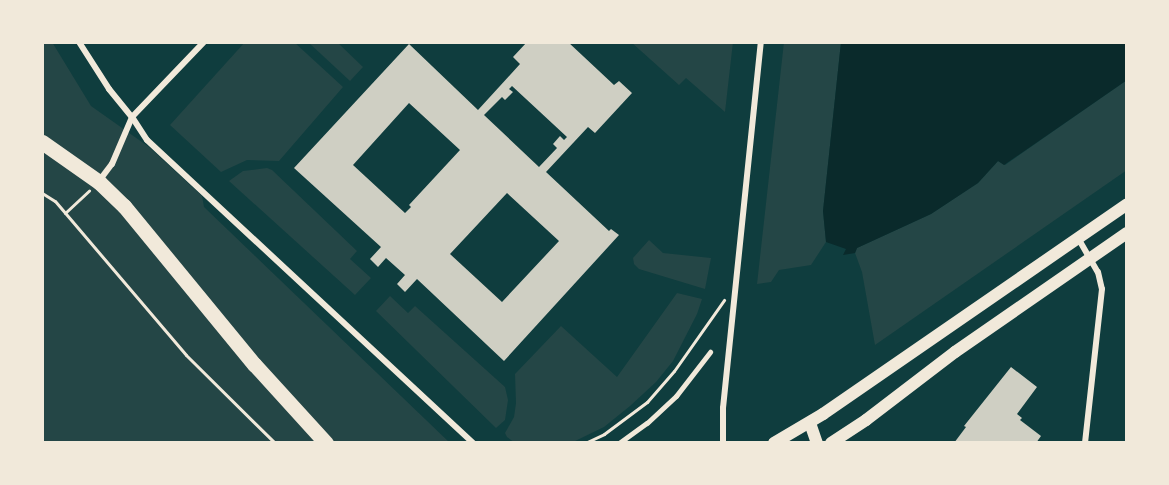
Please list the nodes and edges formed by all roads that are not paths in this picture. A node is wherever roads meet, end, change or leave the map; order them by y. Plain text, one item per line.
1 (79, 42) edge
2 (204, 42) edge
3 (761, 42) edge
4 (132, 117) junction
5 (42, 142) edge
6 (99, 182) junction
7 (1127, 204) edge
8 (1127, 234) edge
9 (1078, 238) junction
10 (1091, 258) junction
11 (710, 352) dead end
12 (810, 423) junction
13 (326, 443) edge
14 (473, 443) edge
15 (619, 443) edge
16 (723, 443) edge
17 (774, 443) edge
18 (817, 443) edge
19 (831, 443) edge
20 (1085, 443) edge

1 - 4 street
2 - 4 street
3 - 16 street
4 - 6 street
4 - 14 street
5 - 6 main road
6 - 13 main road
7 - 9 main road
8 - 10 main road
9 - 10 street
9 - 12 main road
10 - 19 main road
10 - 20 street
11 - 15 street
12 - 17 main road
12 - 18 main road

